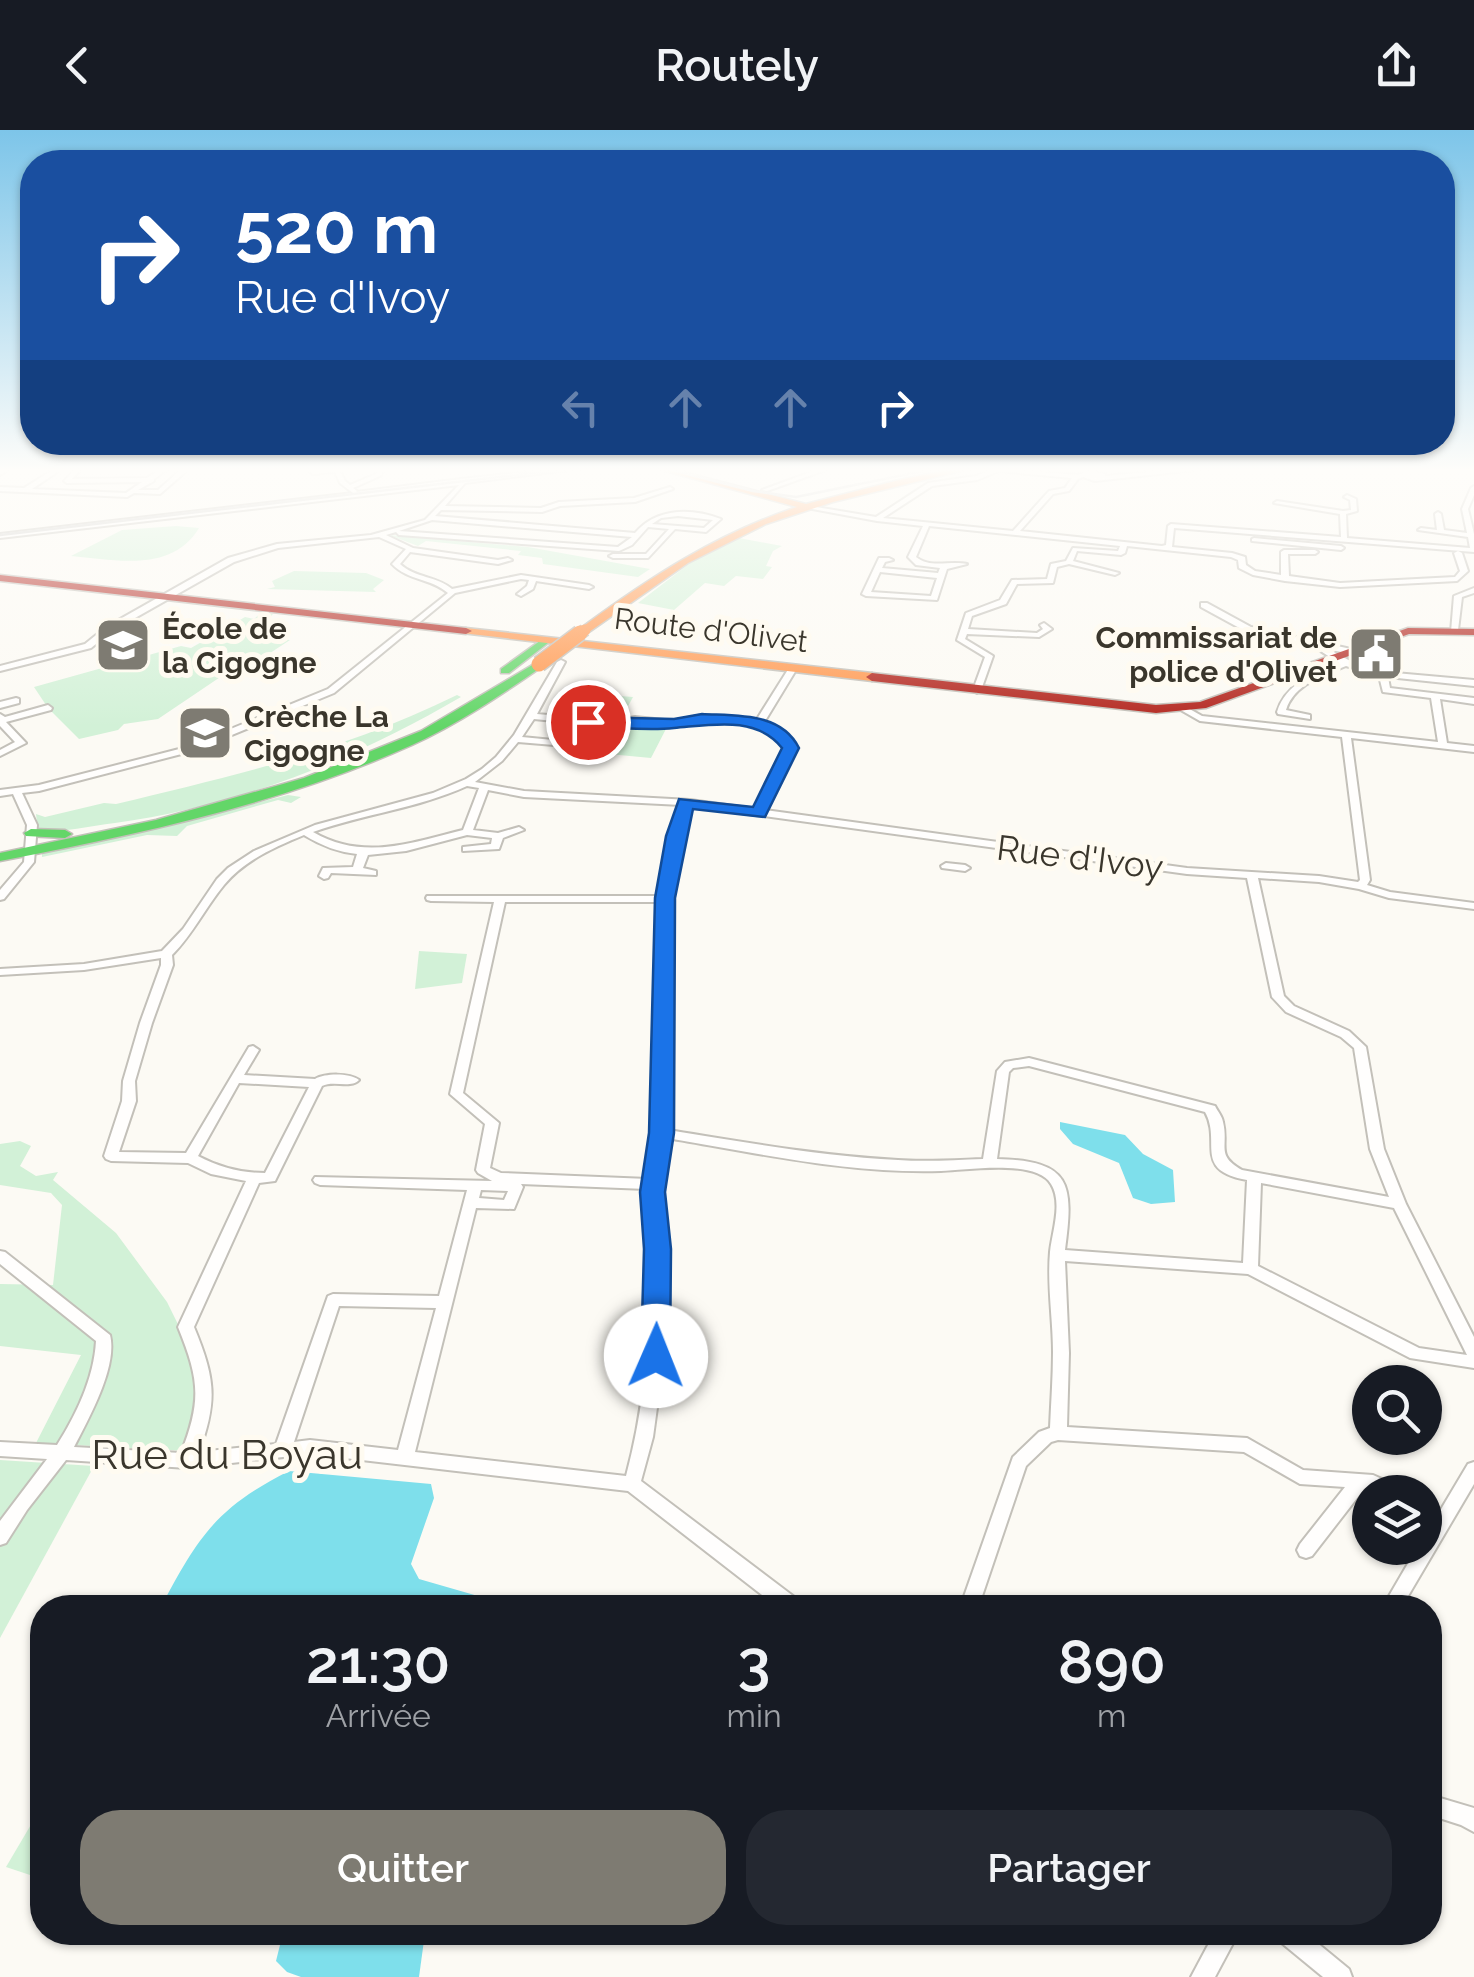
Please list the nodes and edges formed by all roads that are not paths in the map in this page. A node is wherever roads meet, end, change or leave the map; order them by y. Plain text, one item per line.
1 (249, 554) edge
2 (406, 554) edge
3 (449, 554) edge
4 (597, 554) edge
5 (649, 554) edge
6 (690, 554) edge
7 (695, 554) edge
8 (915, 554) edge
9 (1073, 554) edge
10 (1121, 554) edge
11 (1218, 554) edge
12 (1241, 554) edge
13 (1284, 554) edge
14 (1460, 554) edge
15 (1240, 558) junction
16 (494, 559) dead end
17 (889, 560) dead end
18 (1068, 562) junction
19 (963, 564) dead end
20 (1446, 564) dead end
21 (1464, 568) junction
22 (877, 570) junction
23 (943, 571) junction
24 (0, 578) edge
25 (533, 578) junction
26 (1284, 579) junction
27 (438, 580) junction
28 (485, 584) junction
29 (590, 587) dead end
30 (1474, 590) edge
31 (452, 591) junction
32 (521, 594) dead end
33 (170, 598) junction
34 (1204, 605) dead end
35 (1044, 625) dead end
36 (414, 626) junction
37 (963, 631) junction
38 (1464, 631) edge
39 (581, 634) junction
40 (544, 641) junction
41 (1339, 653) junction
42 (561, 662) junction
43 (535, 663) junction
44 (0, 668) edge
45 (792, 670) junction
46 (1383, 674) junction
47 (1474, 683) edge
48 (977, 690) junction
49 (1435, 696) junction
50 (1218, 700) junction
51 (16, 701) dead end
52 (1474, 701) edge
53 (0, 705) edge
54 (48, 708) dead end
55 (1182, 708) junction
56 (531, 716) junction
57 (1307, 716) dead end
58 (1, 720) edge
59 (760, 722) junction
60 (1248, 723) junction
61 (1346, 735) junction
62 (517, 739) junction
63 (563, 744) dead end
64 (1443, 745) junction
65 (1474, 749) edge
66 (396, 751) junction
67 (0, 753) edge
68 (330, 770) junction
69 (467, 783) junction
70 (484, 787) junction
71 (17, 792) junction
72 (0, 793) edge
73 (302, 793) dead end
74 (686, 803) junction
75 (759, 813) junction
76 (207, 815) junction
77 (519, 830) dead end
78 (306, 832) junction
79 (467, 832) junction
80 (498, 836) junction
81 (31, 843) junction
82 (467, 849) dead end
83 (363, 852) junction
84 (0, 854) edge
85 (946, 866) dead end
86 (966, 868) dead end
87 (357, 870) junction
88 (372, 873) dead end
89 (324, 876) dead end
90 (1252, 876) junction
91 (1361, 886) junction
92 (0, 897) edge
93 (432, 898) dead end
94 (500, 898) junction
95 (665, 898) junction
96 (1474, 906) edge
97 (166, 954) junction
98 (0, 972) edge
99 (253, 1050) dead end
100 (235, 1079) junction
101 (353, 1080) dead end
102 (316, 1083) junction
103 (662, 1133) junction
104 (190, 1158) junction
105 (989, 1165) junction
106 (262, 1178) junction
107 (1254, 1178) junction
108 (320, 1180) dead end
109 (475, 1185) junction
110 (516, 1187) junction
111 (653, 1188) junction
112 (469, 1203) junction
113 (1399, 1204) junction
114 (1056, 1255) junction
115 (0, 1256) edge
116 (1250, 1269) junction
117 (443, 1302) junction
118 (1474, 1353) edge
119 (1474, 1362) edge
120 (1058, 1433) junction
121 (0, 1449) edge
122 (282, 1451) junction
123 (62, 1453) junction
124 (405, 1456) junction
125 (187, 1461) junction
126 (1474, 1469) edge
127 (1352, 1480) edge
128 (632, 1484) junction
129 (1352, 1491) edge
130 (1442, 1506) edge
131 (0, 1537) edge
132 (1306, 1550) dead end
133 (1411, 1565) edge
134 (777, 1595) edge
135 (974, 1595) edge
136 (1397, 1595) edge
137 (1442, 1809) edge
138 (1474, 1822) edge
139 (1220, 1945) edge
140 (1302, 1945) edge
141 (1202, 1977) edge
142 (1341, 1977) edge

1 - 33 street
2 - 27 street
3 - 16 street
4 - 5 street
6 - 39 main road
7 - 39 main road
8 - 23 street
9 - 18 street
10 - 18 street
11 - 15 street
12 - 15 street
13 - 26 street
14 - 21 street
15 - 26 street
17 - 22 street
18 - 37 street
19 - 23 street
20 - 21 street
21 - 26 street
22 - 23 street
22 - 23 street
24 - 33 main road, Route d'Olivet
25 - 28 street
25 - 29 street
25 - 32 street
27 - 28 street
27 - 31 street
28 - 31 street
30 - 38 street
31 - 36 street
33 - 36 main road, Route d'Olivet
33 - 44 street
34 - 41 street
35 - 37 street
36 - 40 main road, Route d'Olivet
36 - 71 street
37 - 48 street
38 - 41 main road, Route d'Olivet
39 - 40 main road, Route d'Olivet
39 - 42 main road
39 - 43 main road, bridge
39 - 45 main road, Route d'Olivet
40 - 68 main road
41 - 46 street
41 - 50 main road, Route d'Olivet
41 - 57 street
42 - 56 street
42 - 66 main road
43 - 66 main road
43 - 68 main road
45 - 48 main road, Route d'Olivet
45 - 59 street
46 - 47 street
46 - 49 street
48 - 55 main road, Route d'Olivet
49 - 52 street
49 - 64 street
50 - 55 main road, Route d'Olivet
50 - 60 street
51 - 53 street
54 - 58 street
55 - 60 street
56 - 59 street
56 - 62 street
58 - 67 street
59 - 75 street
60 - 61 street
61 - 64 street
61 - 91 street
62 - 63 street
62 - 69 street
64 - 65 street
66 - 76 main road
68 - 81 main road
69 - 70 street, Rue d'Ivoy
69 - 78 street
70 - 74 street, Rue d'Ivoy
70 - 79 street
71 - 72 street
71 - 81 street
73 - 76 main road
74 - 75 street, Rue d'Ivoy
74 - 95 street
75 - 90 street, Rue d'Ivoy
76 - 81 main road
77 - 80 street
78 - 83 street
78 - 97 street
79 - 80 street
79 - 83 street
80 - 82 street
81 - 84 main road
81 - 92 street
83 - 87 street
85 - 86 street
87 - 88 street
87 - 89 street
90 - 91 street, Rue d'Ivoy
90 - 113 street
91 - 96 street, Rue d'Ivoy
93 - 94 street
94 - 95 street
94 - 111 street
95 - 103 street
97 - 98 street
97 - 104 street
99 - 100 street
100 - 102 street
100 - 104 street
101 - 102 street
102 - 106 street
103 - 105 street
103 - 111 street
104 - 106 street
105 - 107 street
105 - 114 street
106 - 125 street
107 - 113 street
107 - 116 street
108 - 109 street
109 - 110 street
109 - 112 street
110 - 111 street
110 - 112 street
111 - 128 street
112 - 117 street
113 - 118 street
114 - 116 street
114 - 120 street
115 - 123 street
116 - 119 street
117 - 122 street
117 - 124 street
120 - 127 street
120 - 135 street
121 - 123 street, Rue du Boyau
122 - 124 street, Rue du Boyau
122 - 125 street, Rue du Boyau
123 - 125 street, Rue du Boyau
123 - 131 street
124 - 128 street, Rue du Boyau
126 - 130 street
128 - 134 street
129 - 132 street
133 - 136 street
137 - 138 street
139 - 141 street
140 - 142 street

